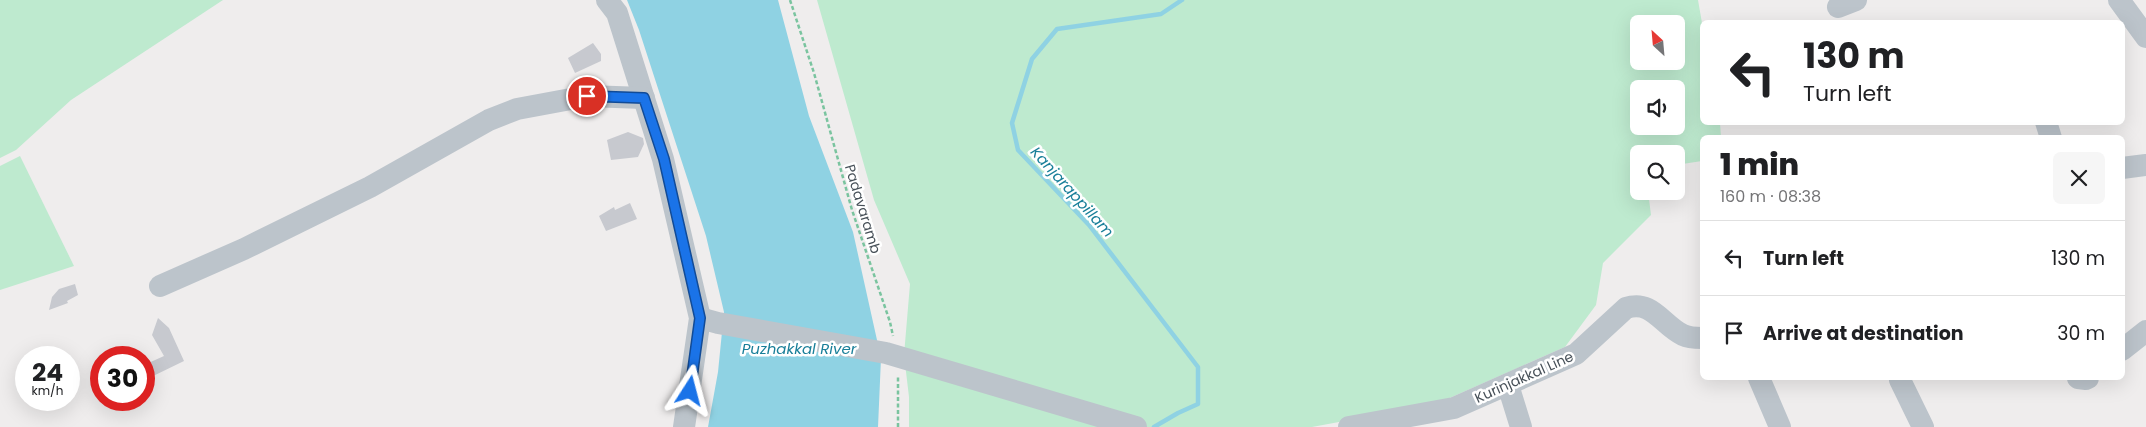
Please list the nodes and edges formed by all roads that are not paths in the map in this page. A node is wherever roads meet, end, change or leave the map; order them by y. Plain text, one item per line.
1 (606, 0) edge
2 (2119, 0) edge
3 (2146, 37) edge
4 (644, 98) junction
5 (2146, 164) edge
6 (2125, 168) edge
7 (160, 286) dead end
8 (709, 320) junction
9 (2146, 331) edge
10 (1700, 338) edge
11 (2125, 348) edge
12 (1760, 380) edge
13 (1900, 380) edge
14 (1508, 385) junction
15 (1134, 426) edge
16 (684, 427) edge
17 (1349, 427) edge
18 (1521, 427) edge
19 (1780, 427) edge
20 (1923, 427) edge

1 - 4 street
2 - 3 street
4 - 7 street
4 - 8 street
5 - 6 street
8 - 15 street
8 - 16 street
9 - 11 street
10 - 14 street, Kurinjakkal Line
12 - 19 street
13 - 20 street
14 - 17 street, Kurinjakkal Line
14 - 18 street

